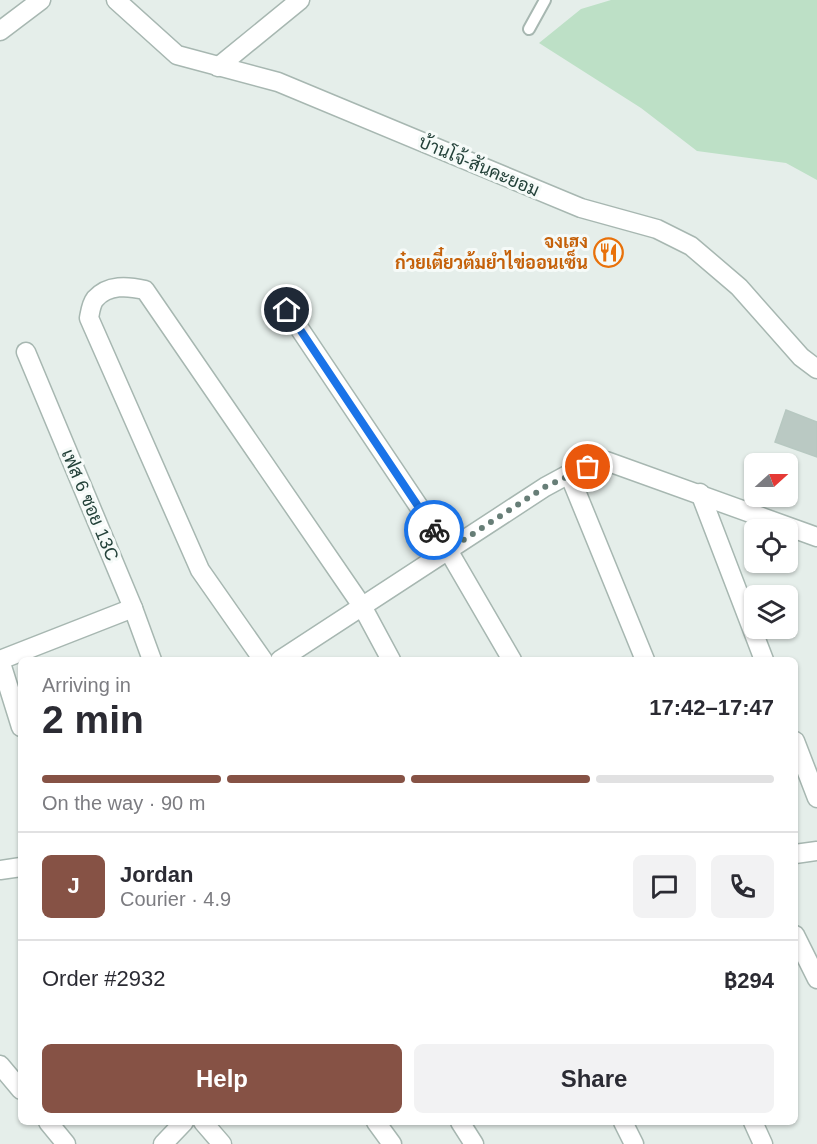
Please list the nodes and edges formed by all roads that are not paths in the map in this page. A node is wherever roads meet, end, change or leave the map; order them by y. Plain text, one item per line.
1 (41, 0) edge
2 (116, 0) edge
3 (545, 0) edge
4 (288, 3) edge
5 (529, 29) dead end
6 (0, 31) edge
7 (218, 67) junction
8 (287, 310) dead end
9 (26, 352) dead end
10 (817, 369) edge
11 (569, 474) junction
12 (700, 494) junction
13 (817, 537) edge
14 (448, 550) junction
15 (362, 606) junction
16 (133, 608) junction
17 (151, 657) edge
18 (261, 657) edge
19 (285, 657) edge
20 (389, 657) edge
21 (510, 657) edge
22 (644, 657) edge
23 (763, 657) edge
24 (0, 660) edge
25 (18, 717) edge
26 (798, 749) edge
27 (817, 798) edge
28 (817, 851) edge
29 (798, 854) edge
30 (18, 867) edge
31 (0, 870) edge
32 (798, 941) edge
33 (817, 979) edge
34 (0, 1065) edge
35 (18, 1086) edge
36 (50, 1125) edge
37 (181, 1125) edge
38 (206, 1125) edge
39 (378, 1125) edge
40 (462, 1125) edge
41 (624, 1125) edge
42 (754, 1125) edge
43 (66, 1144) edge
44 (163, 1144) edge
45 (222, 1144) edge
46 (392, 1144) edge
47 (474, 1144) edge
48 (634, 1144) edge
49 (763, 1144) edge

1 - 6 street
2 - 7 street, บ้านโจ้-สันคะยอม
3 - 5 lane
4 - 7 street
7 - 10 street, บ้านโจ้-สันคะยอม
8 - 14 street
9 - 16 street, เฟส 6 ซอย 13C
11 - 12 street
11 - 14 street
11 - 22 street
12 - 13 street
12 - 23 street
14 - 15 street
14 - 21 street
15 - 18 street
15 - 19 street
15 - 20 street
16 - 17 street, เฟส 6 ซอย 13C
16 - 24 street
24 - 25 street
26 - 27 street
28 - 29 street
30 - 31 street
32 - 33 street
34 - 35 street
36 - 43 street
37 - 44 street
38 - 45 street
39 - 46 street
40 - 47 street
41 - 48 street
42 - 49 street

